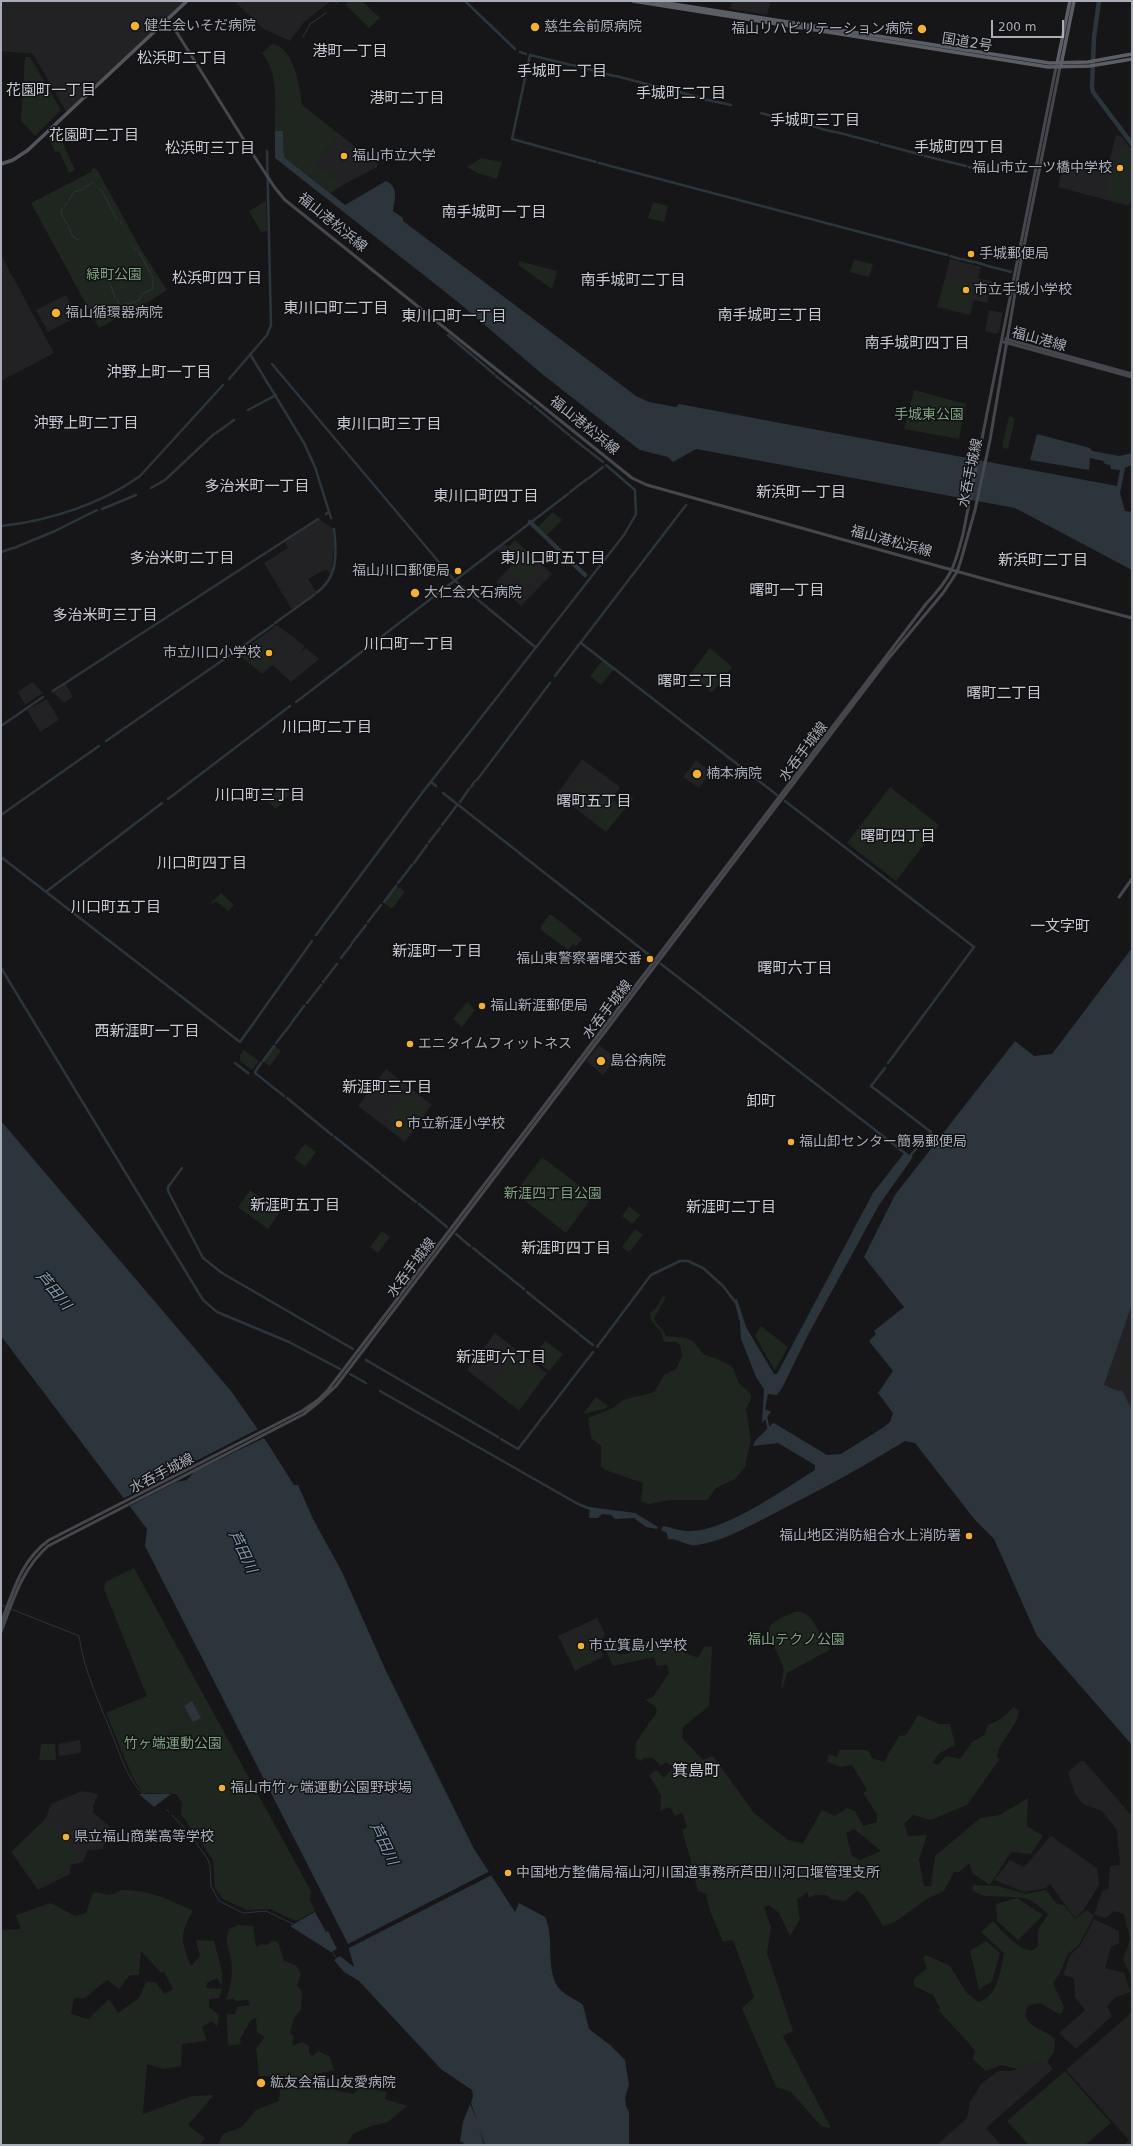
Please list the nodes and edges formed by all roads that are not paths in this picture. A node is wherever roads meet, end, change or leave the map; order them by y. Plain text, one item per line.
1 (188, 1) edge
2 (634, 1) edge
3 (654, 1) edge
4 (1070, 1) edge
5 (1074, 1) edge
6 (169, 20) junction
7 (1132, 54) edge
8 (1132, 59) edge
9 (1096, 63) junction
10 (1059, 65) junction
11 (1, 164) edge
12 (1001, 341) junction
13 (1006, 341) junction
14 (1132, 376) edge
15 (955, 571) junction
16 (1132, 618) edge
17 (1132, 879) edge
18 (1119, 897) dead end
19 (9, 1608) junction
20 (1, 1623) edge
21 (1, 1632) edge

1 - 6 main road
2 - 10 highway, 国道2号
3 - 10 highway, 国道2号
4 - 10 highway
5 - 10 highway
6 - 11 main road
6 - 15 main road, 福山港松浜線
7 - 9 highway, 国道2号
8 - 9 highway, 国道2号
9 - 10 highway, 国道2号
10 - 12 main road, 福山港線
10 - 13 main road, 福山港線
12 - 13 main road, 福山港線
12 - 15 main road, 水呑手城線
13 - 14 main road, 福山港線
13 - 15 main road, 水呑手城線
15 - 16 main road, 福山港松浜線
15 - 19 main road, 水呑手城線
17 - 18 main road
19 - 20 main road, 水呑手城線
19 - 21 main road, 水呑手城線

